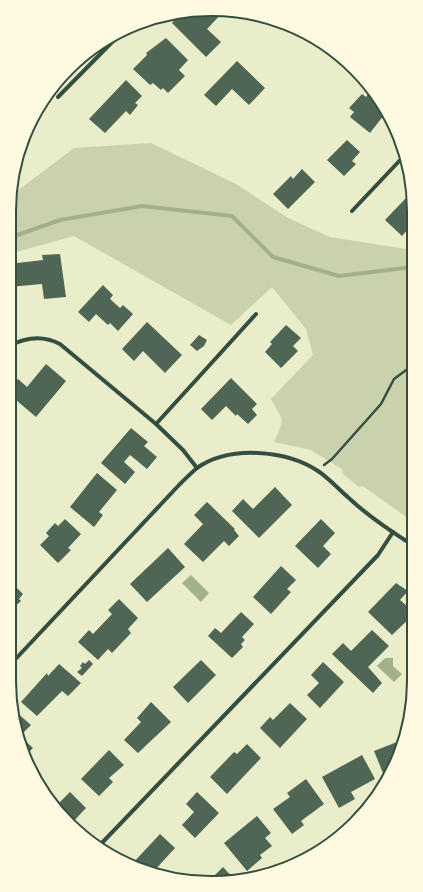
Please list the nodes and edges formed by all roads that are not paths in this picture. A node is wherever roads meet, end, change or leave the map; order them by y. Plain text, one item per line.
1 (108, 46) edge
2 (58, 96) dead end
3 (400, 160) edge
4 (352, 211) dead end
5 (256, 314) dead end
6 (16, 344) edge
7 (156, 424) junction
8 (197, 468) junction
9 (393, 532) junction
10 (407, 541) edge
11 (16, 659) edge
12 (102, 842) edge

1 - 2 street
3 - 4 street
5 - 7 street
6 - 7 street
7 - 8 street
8 - 9 street
8 - 11 street
9 - 10 street
9 - 12 street

